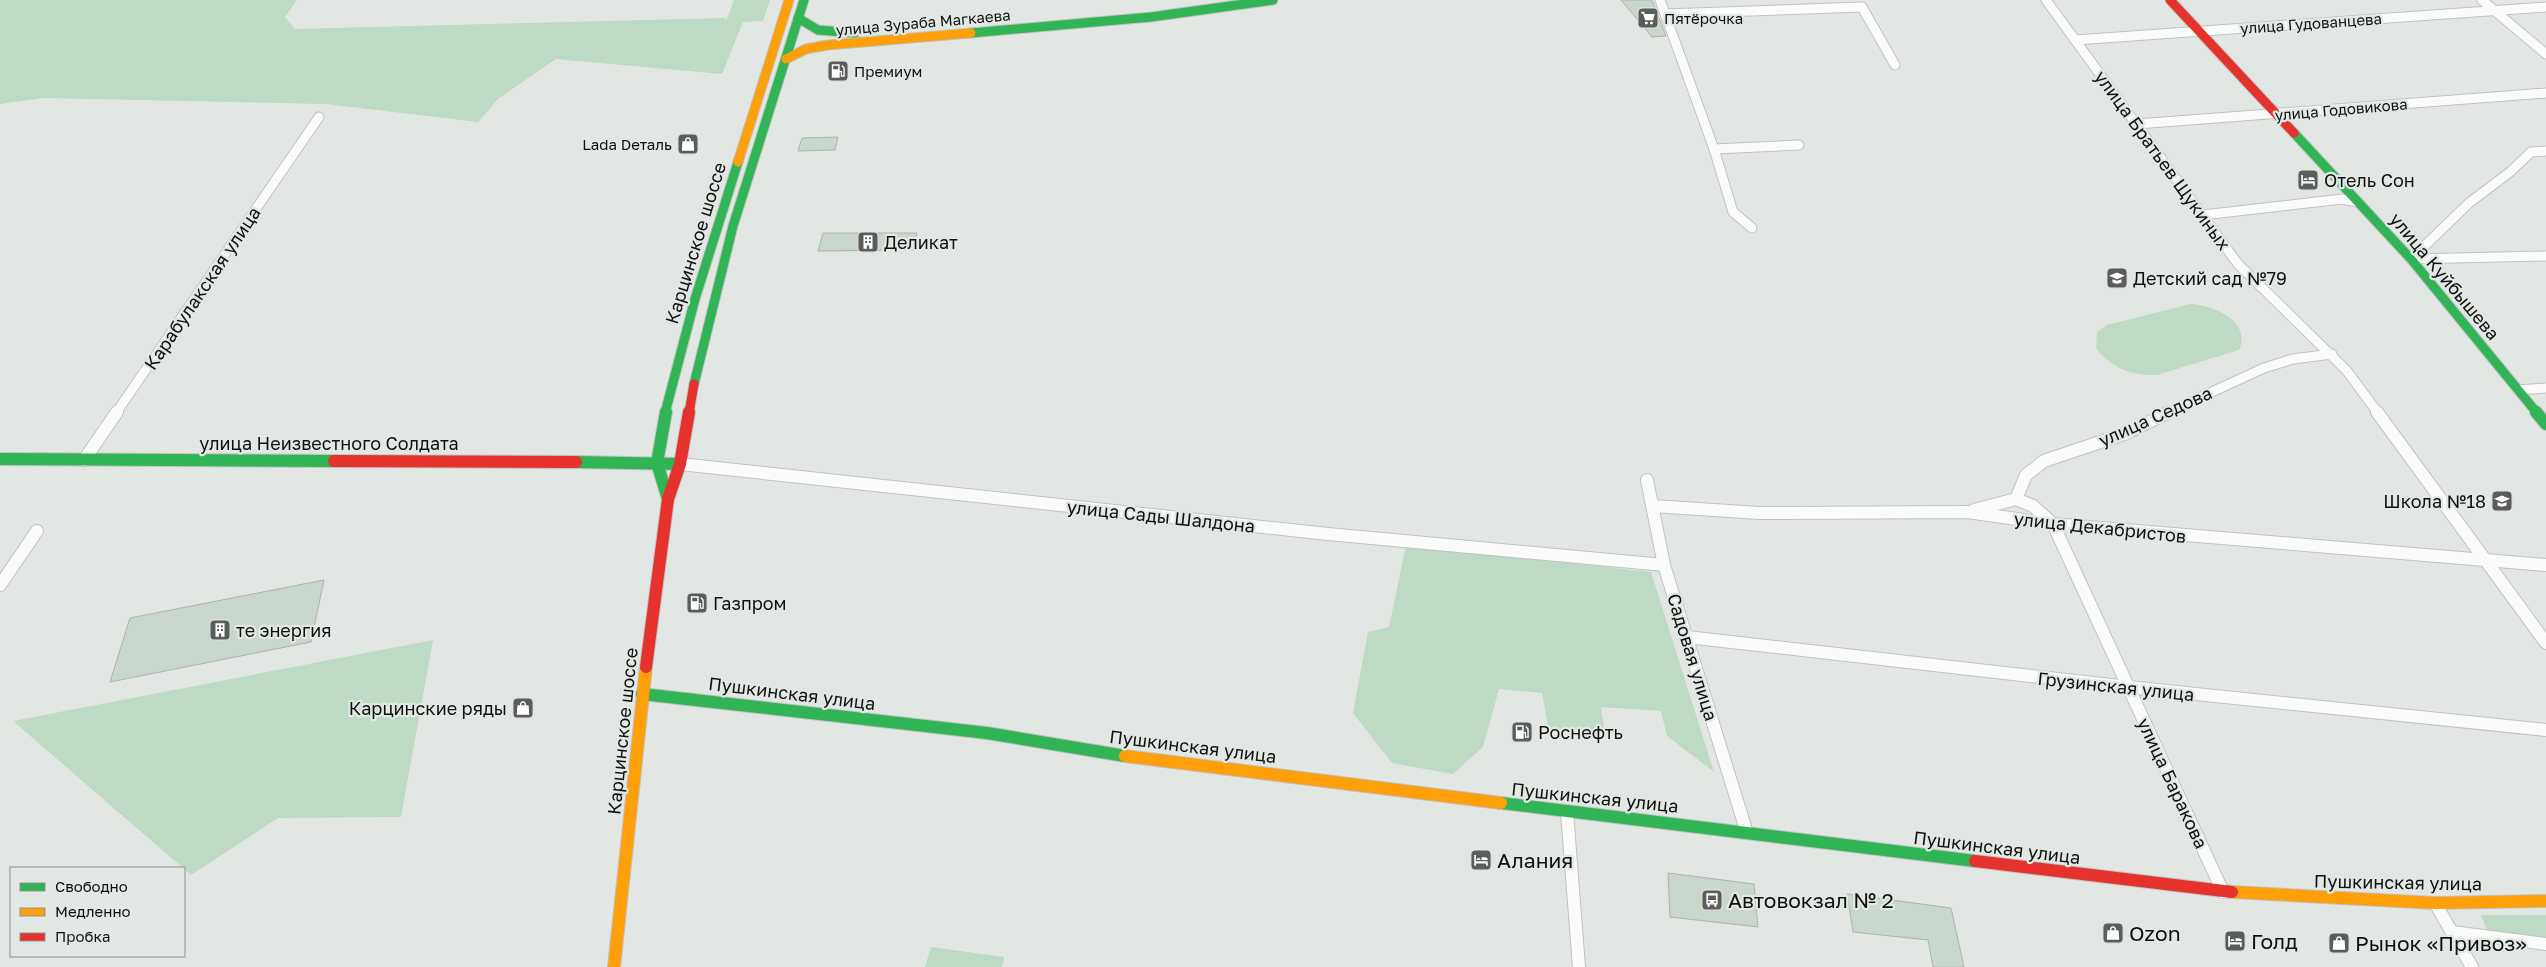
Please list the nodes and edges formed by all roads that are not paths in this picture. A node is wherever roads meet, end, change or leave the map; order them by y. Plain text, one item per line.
1 (789, 0) edge
2 (804, 0) edge
3 (1227, 0) edge
4 (1273, 0) edge
5 (1660, 0) edge
6 (2046, 0) edge
7 (2170, 0) edge
8 (2482, 0) edge
9 (2546, 7) edge
10 (2495, 11) junction
11 (1665, 14) junction
12 (798, 18) junction
13 (781, 24) junction
14 (2200, 31) junction
15 (833, 34) junction
16 (792, 36) junction
17 (2075, 40) junction
18 (828, 45) junction
19 (774, 46) junction
20 (2546, 54) edge
21 (786, 59) junction
22 (1895, 64) dead end
23 (2546, 93) edge
24 (2274, 113) junction
25 (319, 117) dead end
26 (2137, 124) junction
27 (1799, 145) dead end
28 (1714, 149) junction
29 (2546, 151) edge
30 (2358, 202) junction
31 (2203, 215) junction
32 (1752, 228) dead end
33 (2546, 256) edge
34 (2411, 259) junction
35 (2332, 354) junction
36 (2546, 388) edge
37 (2518, 390) junction
38 (2546, 424) edge
39 (0, 460) edge
40 (84, 460) junction
41 (657, 464) junction
42 (680, 464) junction
43 (1647, 480) dead end
44 (668, 499) junction
45 (2016, 499) junction
46 (1653, 506) junction
47 (1967, 512) junction
48 (2053, 524) junction
49 (37, 531) dead end
50 (2486, 559) junction
51 (1664, 565) junction
52 (2546, 565) edge
53 (0, 586) edge
54 (1687, 637) junction
55 (2546, 643) edge
56 (2128, 687) junction
57 (642, 694) junction
58 (2546, 730) edge
59 (1567, 812) junction
60 (1747, 833) junction
61 (2224, 892) junction
62 (2546, 901) edge
63 (2435, 903) junction
64 (2452, 932) junction
65 (2546, 944) edge
66 (614, 967) edge
67 (1578, 967) edge
68 (2472, 967) edge

1 - 13 main road, Карцинское шоссе
2 - 12 main road, Карцинское шоссе
3 - 15 main road, улица Зураба Магкаева
4 - 18 main road, улица Зураба Магкаева
5 - 11 street
6 - 17 street, улица Братьев Щукиных
7 - 14 main road, улица Куйбышева
8 - 10 street
9 - 10 street, улица Гудованцева
10 - 14 street, улица Гудованцева
10 - 20 street
11 - 22 street
11 - 28 street
12 - 15 main road, улица Зураба Магкаева
12 - 16 main road, Карцинское шоссе
13 - 16 main road
13 - 19 main road, Карцинское шоссе
14 - 17 street, улица Гудованцева
14 - 24 main road, улица Куйбышева
15 - 16 main road
16 - 18 main road
16 - 19 main road
16 - 21 main road, Карцинское шоссе
17 - 26 street, улица Братьев Щукиных
18 - 21 main road, улица Зураба Магкаева
19 - 41 main road, Карцинское шоссе
21 - 42 main road, Карцинское шоссе
23 - 24 street, улица Годовикова
24 - 26 street, улица Годовикова
24 - 30 main road, улица Куйбышева
25 - 40 street, Карабулакская улица
26 - 31 street, улица Братьев Щукиных
27 - 28 street
28 - 32 street
29 - 34 street
30 - 31 street
30 - 34 main road, улица Куйбышева
31 - 35 street, улица Братьев Щукиных
33 - 34 street
34 - 37 main road, улица Куйбышева
35 - 45 street, улица Седова
35 - 50 street, улица Братьев Щукиных
36 - 37 street
37 - 38 main road, улица Куйбышева
39 - 40 main road, улица Неизвестного Солдата
40 - 41 main road, улица Неизвестного Солдата
41 - 42 main road, улица Сады Шалдона
41 - 44 main road, Карцинское шоссе
42 - 44 main road, Карцинское шоссе
42 - 51 street, улица Сады Шалдона
43 - 46 street, Садовая улица
44 - 57 main road, Карцинское шоссе
45 - 47 street
45 - 48 street, улица Баракова
46 - 47 street, улица Декабристов
46 - 51 street, Садовая улица
47 - 48 street, улица Декабристов
48 - 50 street, улица Декабристов
48 - 56 street, улица Баракова
49 - 53 street
50 - 52 street, улица Декабристов
50 - 55 street, улица Братьев Щукиных
51 - 54 street, Садовая улица
54 - 56 street, Грузинская улица
54 - 60 street, Садовая улица
56 - 58 street, Грузинская улица
56 - 61 street, улица Баракова
57 - 59 main road, Пушкинская улица
57 - 66 main road, Карцинское шоссе
59 - 60 main road, Пушкинская улица
59 - 67 street
60 - 61 main road, Пушкинская улица
61 - 63 main road, Пушкинская улица
62 - 63 main road, Пушкинская улица
63 - 64 street
64 - 65 street
64 - 68 street

